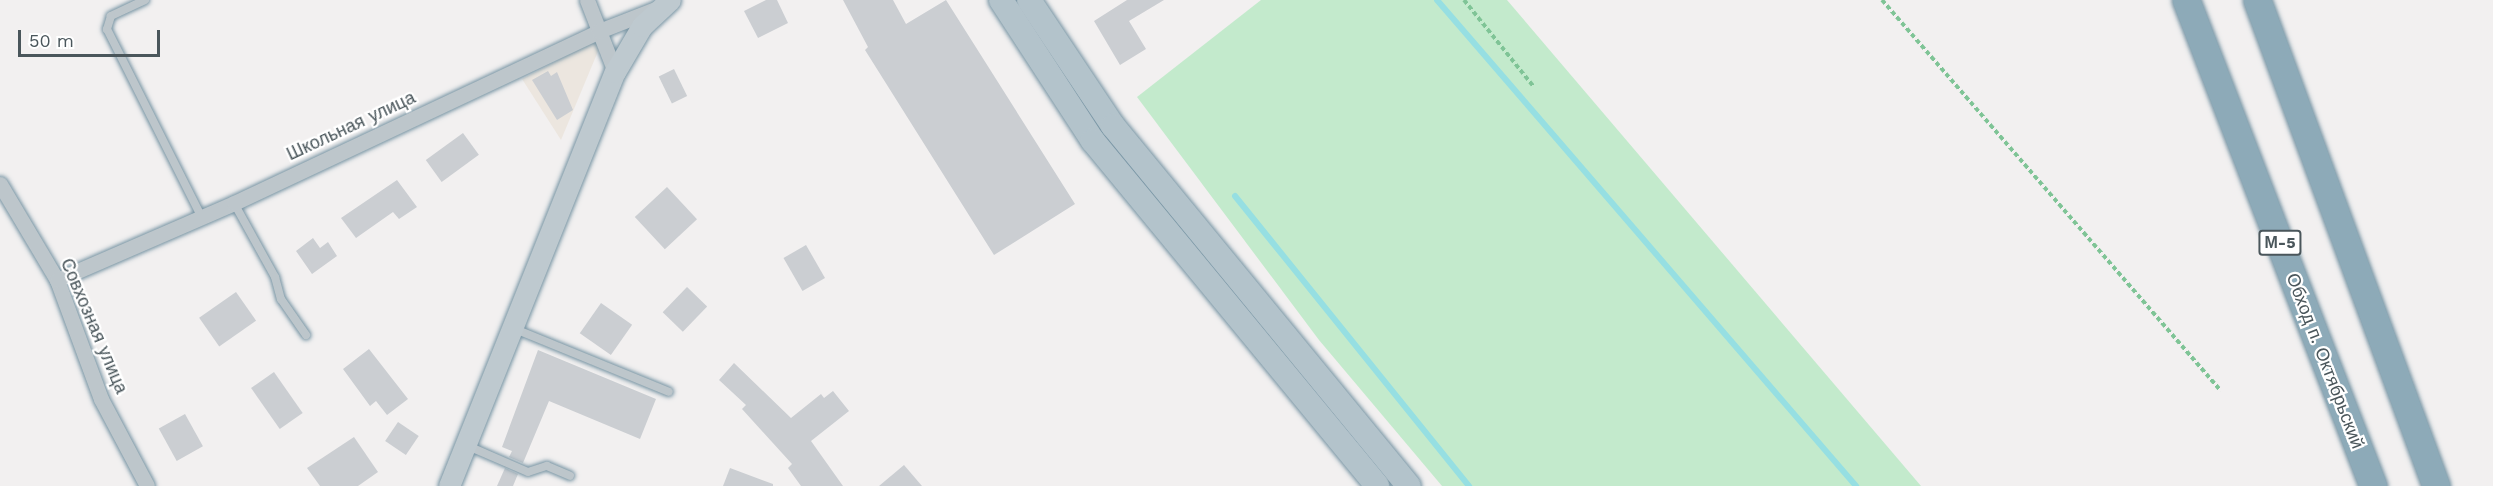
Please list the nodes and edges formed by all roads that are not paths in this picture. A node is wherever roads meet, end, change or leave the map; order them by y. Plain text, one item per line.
1 (145, 0) edge
2 (586, 0) edge
3 (1001, 0) edge
4 (1029, 0) edge
5 (2186, 0) edge
6 (2257, 0) edge
7 (665, 4) edge
8 (599, 31) junction
9 (615, 72) junction
10 (0, 184) edge
11 (234, 203) junction
12 (202, 218) junction
13 (57, 280) junction
14 (513, 329) junction
15 (306, 335) dead end
16 (669, 392) dead end
17 (467, 445) junction
18 (570, 476) dead end
19 (147, 486) edge
20 (449, 486) edge
21 (1377, 486) edge
22 (1408, 486) edge
23 (2373, 486) edge
24 (2436, 486) edge

1 - 12 lane
2 - 8 street
3 - 21 main road
4 - 22 main road
5 - 23 highway, Обход п. Октябрьский / М-5
6 - 24 highway
7 - 8 street, Школьная улица
7 - 9 street
8 - 9 street
8 - 11 street, Школьная улица
9 - 14 street
10 - 13 street, Совхозная улица
11 - 12 street, Школьная улица
11 - 15 lane
12 - 13 street, Школьная улица
13 - 19 street, Совхозная улица
14 - 16 lane
14 - 17 street
17 - 18 lane
17 - 20 street

